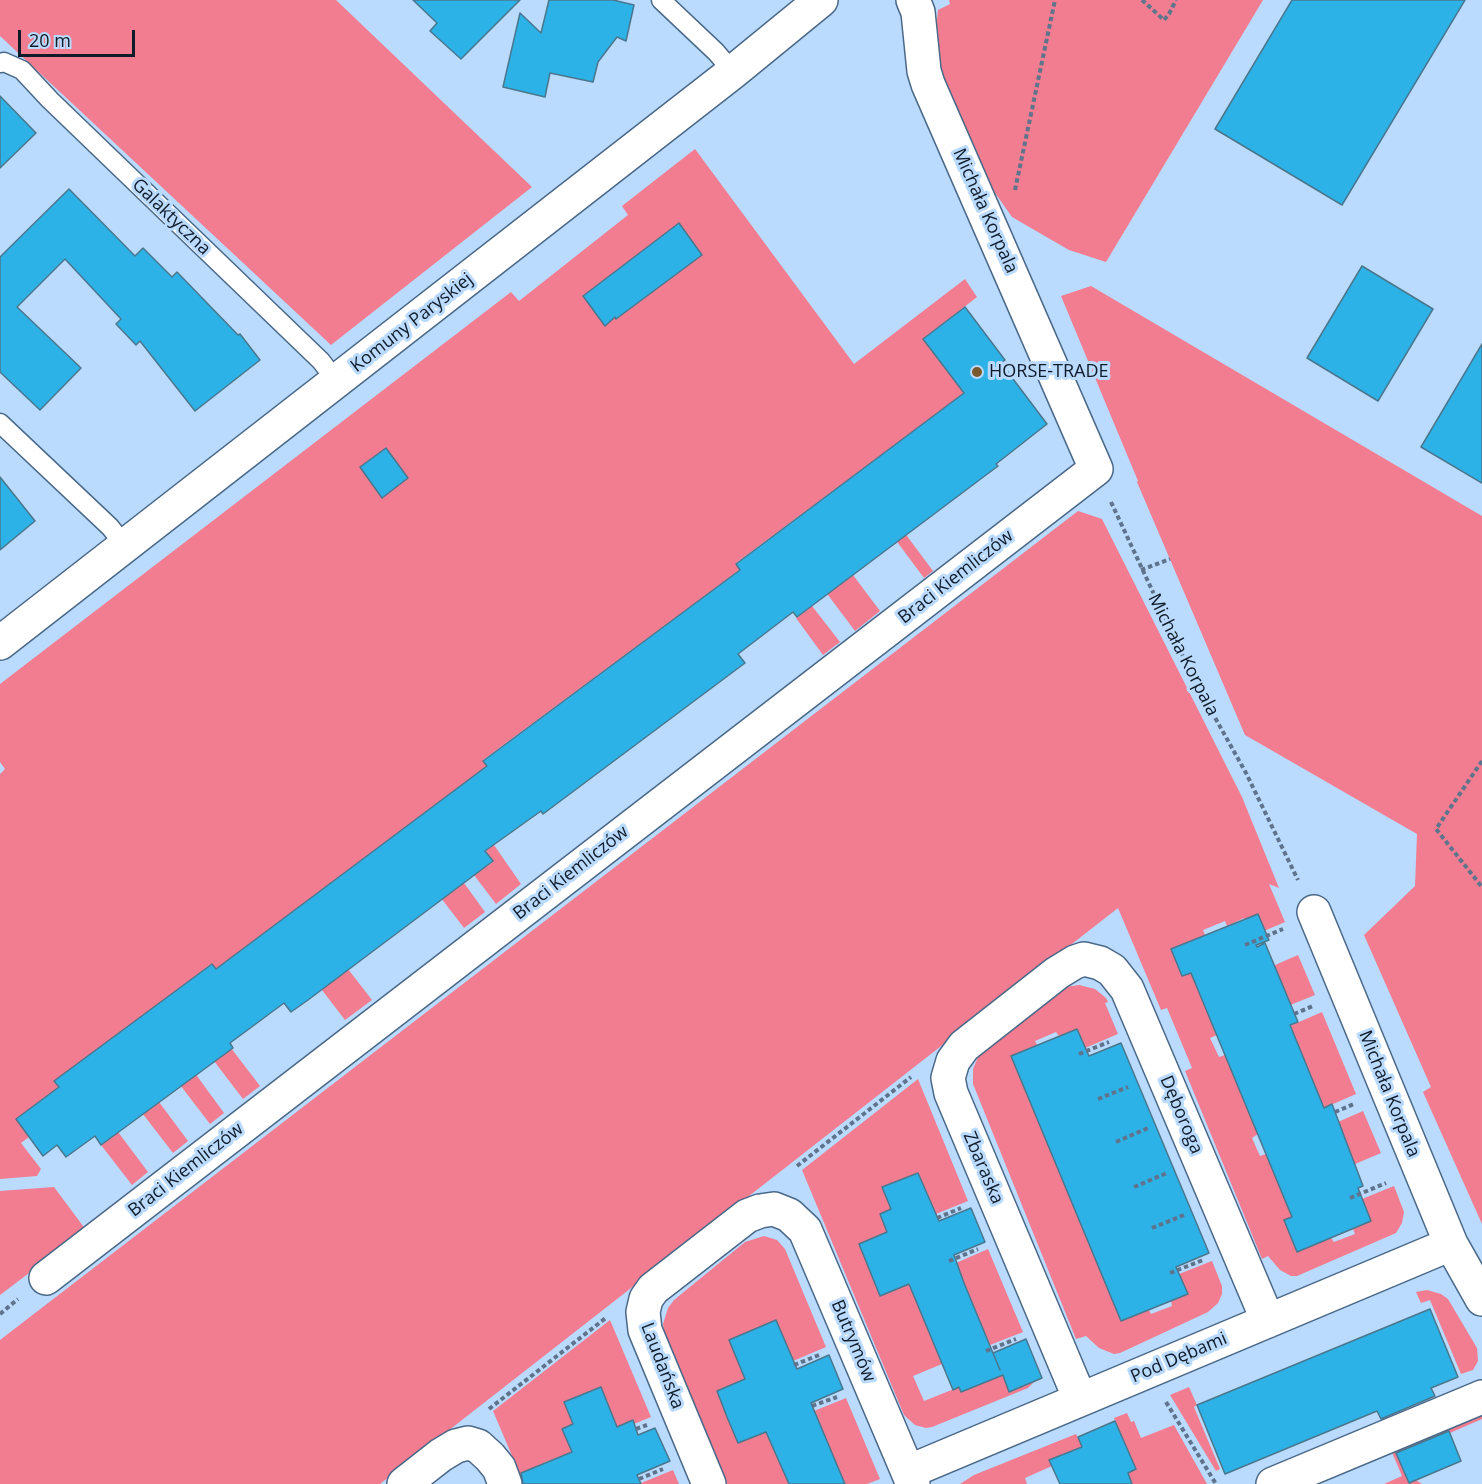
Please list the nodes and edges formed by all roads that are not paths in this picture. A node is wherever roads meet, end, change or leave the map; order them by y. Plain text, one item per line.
1 (661, 0) edge
2 (820, 0) edge
3 (913, 0) edge
4 (0, 63) edge
5 (733, 72) junction
6 (337, 382) junction
7 (0, 423) edge
8 (1096, 469) joint
9 (126, 547) junction
10 (0, 644) edge
11 (1300, 920) road end
12 (1057, 973) joint
13 (779, 1211) joint
14 (1451, 1244) junction
15 (46, 1278) dead end
16 (1482, 1299) edge
17 (1268, 1321) junction
18 (1482, 1397) edge
19 (1080, 1400) junction
20 (910, 1478) edge
21 (404, 1484) edge
22 (505, 1484) edge
23 (708, 1484) edge
24 (1274, 1484) edge

1 - 5 lane
2 - 5 street, Komuny Paryskiej
3 - 8 street, Michała Korpala
4 - 6 lane, Galaktyczna
5 - 6 street, Komuny Paryskiej
6 - 9 street, Komuny Paryskiej
7 - 9 lane
8 - 15 street, Braci Kiemliczów
9 - 10 street, Komuny Paryskiej
11 - 14 street, Michała Korpala
12 - 17 street, Dęboroga
12 - 19 street, Zbaraska
13 - 20 street, Butrymów
13 - 23 street, Laudańska
14 - 16 street, Michała Korpala
14 - 17 street, Pod Dębami
17 - 19 street, Pod Dębami
18 - 24 street
19 - 20 street, Pod Dębami
21 - 22 street

